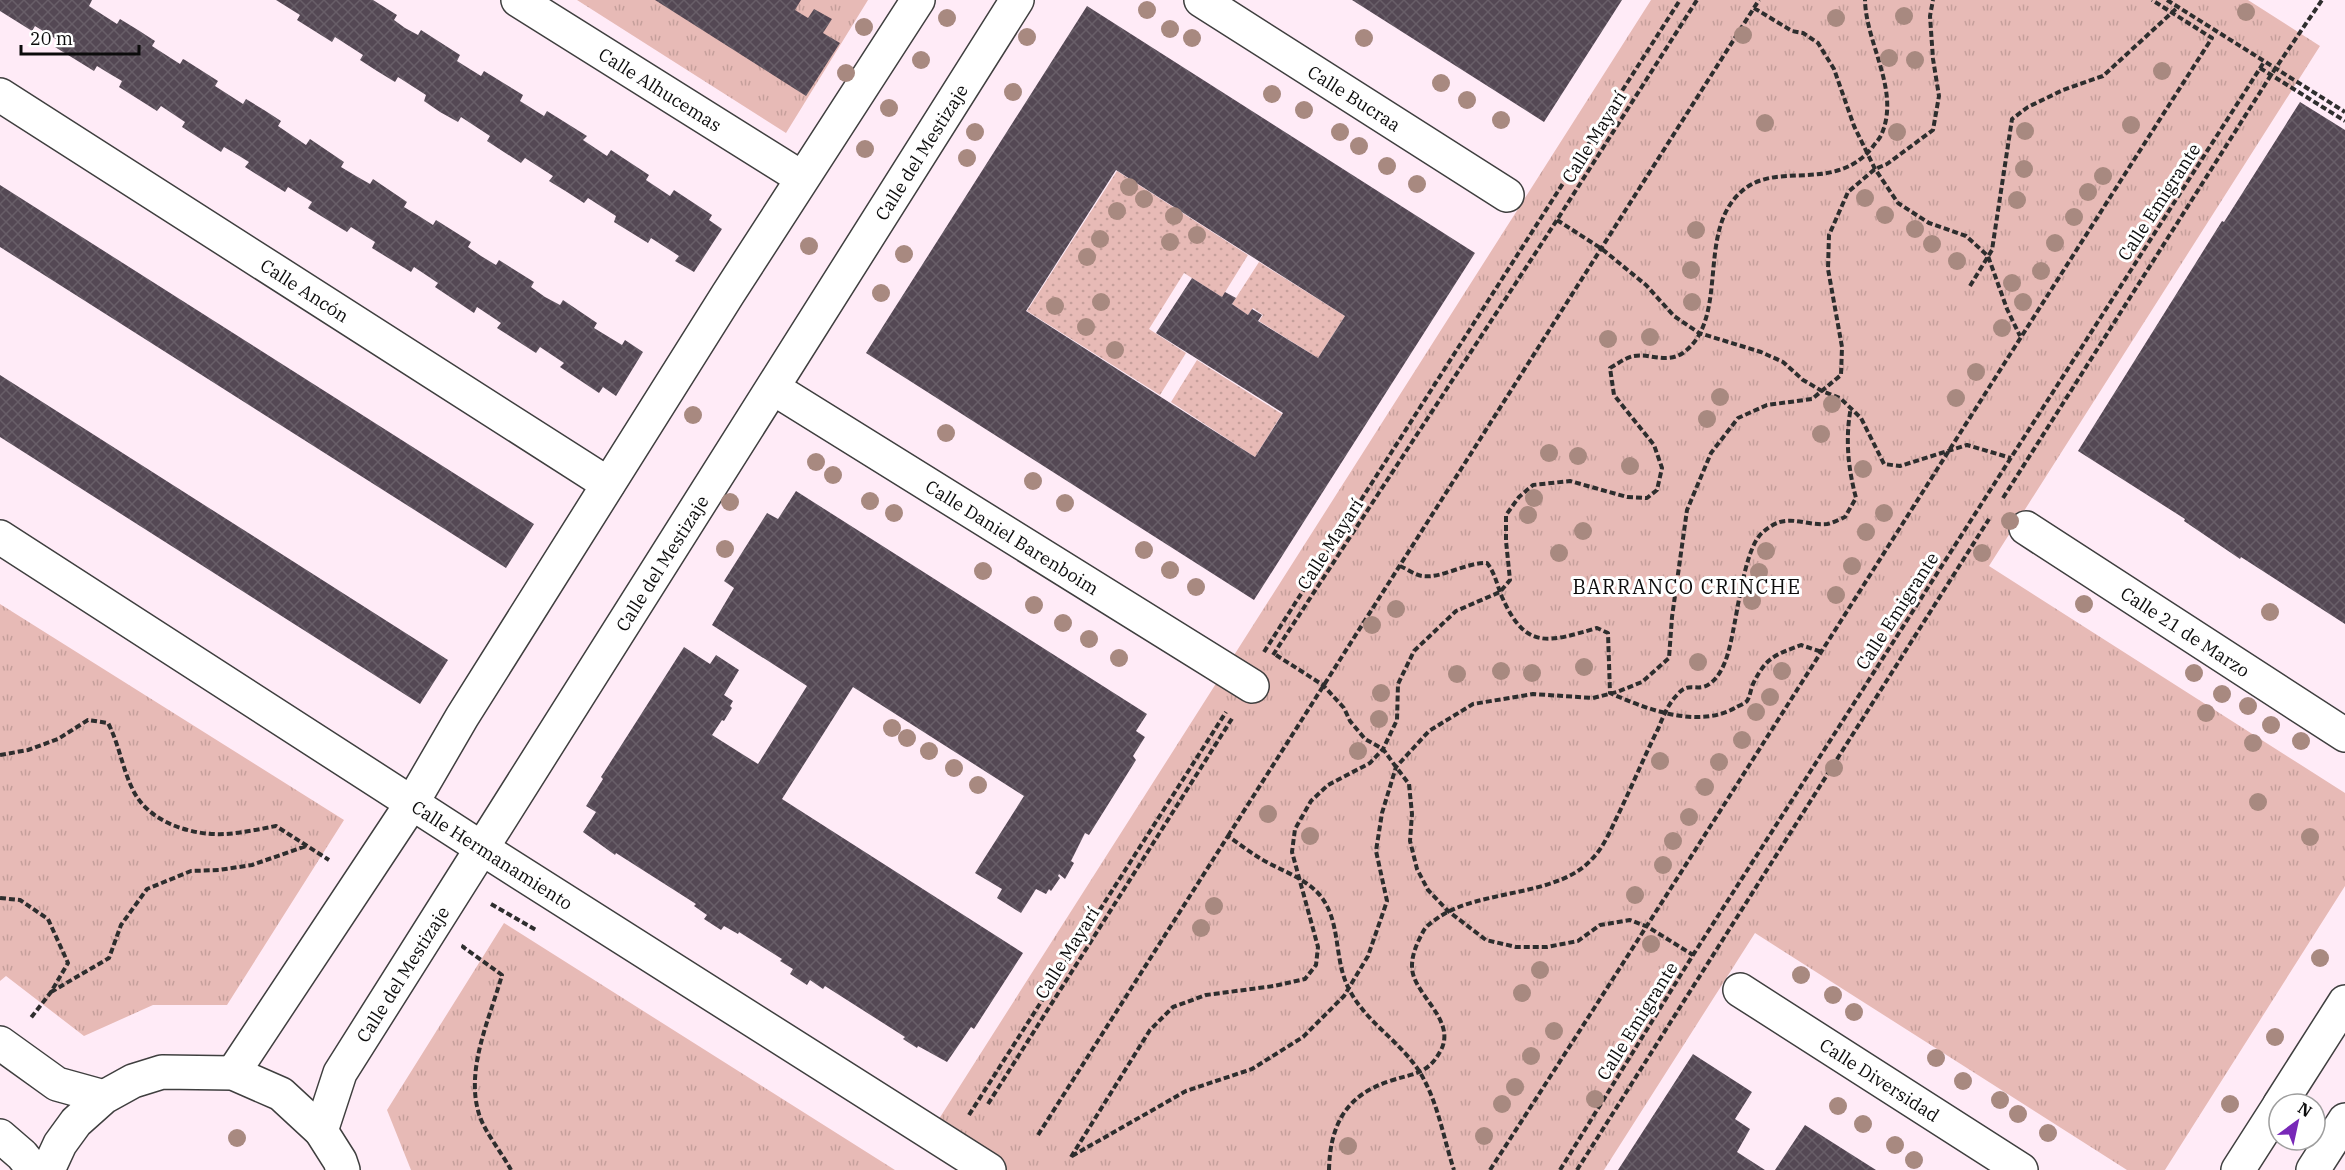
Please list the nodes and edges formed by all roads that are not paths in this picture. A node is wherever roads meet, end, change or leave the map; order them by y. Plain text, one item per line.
1 (519, 0) edge
2 (918, 0) edge
3 (1017, 0) edge
4 (1201, 0) edge
5 (0, 95) edge
6 (802, 178) junction
7 (1507, 195) dead end
8 (773, 388) junction
9 (608, 484) junction
10 (2026, 528) dead end
11 (0, 537) edge
12 (1249, 684) road end
13 (2345, 735) edge
14 (412, 803) junction
15 (483, 849) junction
16 (1740, 990) dead end
17 (2345, 1002) edge
18 (0, 1043) edge
19 (233, 1073) junction
20 (2287, 1092) edge
21 (104, 1097) junction
22 (2345, 1120) edge
23 (2267, 1124) edge
24 (321, 1131) junction
25 (0, 1136) edge
26 (34, 1170) edge
27 (48, 1170) edge
28 (343, 1170) edge
29 (989, 1170) edge
30 (2021, 1170) edge
31 (2238, 1170) edge
32 (2313, 1170) edge

1 - 6 street, Calle Alhucemas
2 - 6 street
3 - 8 street, Calle del Mestizaje
4 - 7 street, Calle Bucraa
5 - 9 street, Calle Ancón
6 - 9 street
8 - 12 street, Calle Daniel Barenboim
8 - 15 street, Calle del Mestizaje
9 - 14 street
10 - 13 street, Calle 21 de Marzo
11 - 14 street, Calle Hermanamiento
14 - 15 street, Calle Hermanamiento
14 - 19 street
15 - 24 street, Calle del Mestizaje
15 - 29 street, Calle Hermanamiento
16 - 30 street, Calle Diversidad
17 - 20 street
18 - 21 street
19 - 21 street
19 - 24 street
21 - 27 street
22 - 32 street
23 - 31 street
24 - 28 street
25 - 26 street

